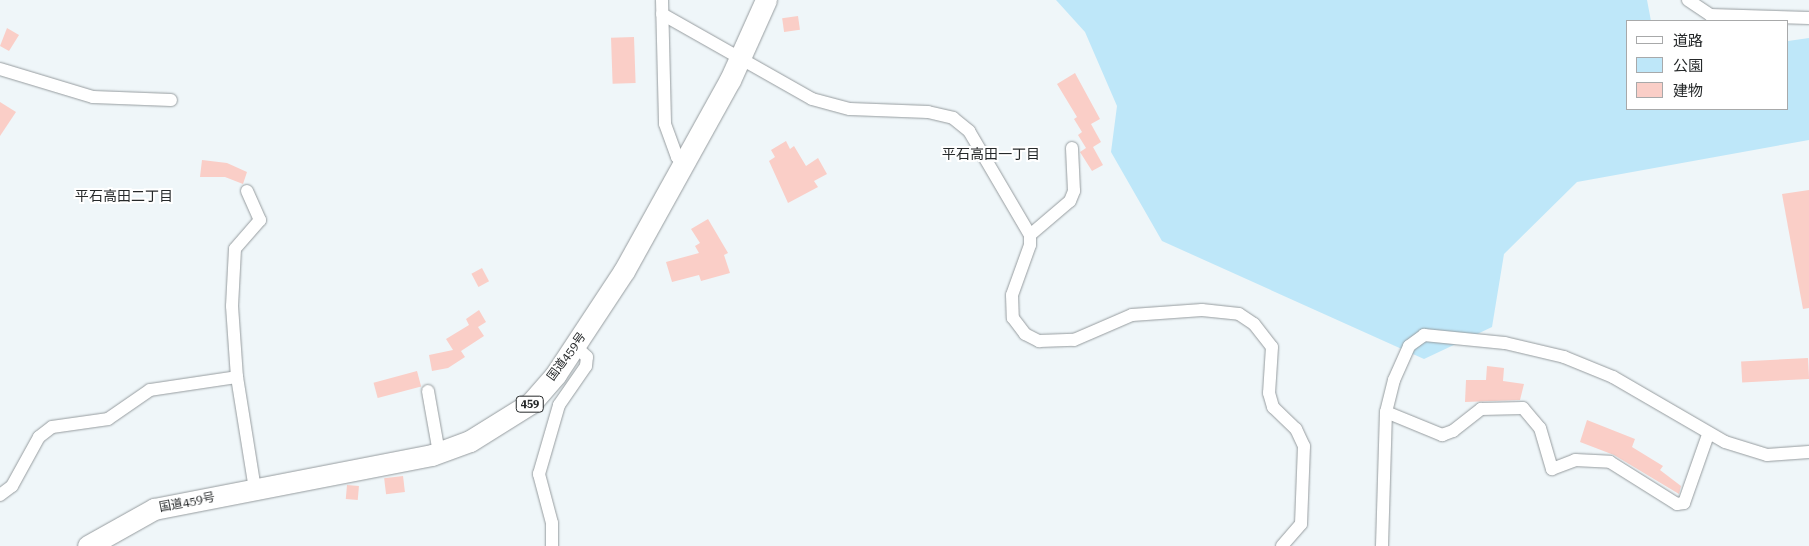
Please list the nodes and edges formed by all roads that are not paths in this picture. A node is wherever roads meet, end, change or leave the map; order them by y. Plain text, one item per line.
1 (662, 0) edge
2 (766, 0) edge
3 (1688, 0) edge
4 (662, 14) junction
5 (1809, 18) edge
6 (741, 57) junction
7 (0, 69) edge
8 (171, 100) dead end
9 (1072, 148) dead end
10 (686, 164) junction
11 (247, 190) dead end
12 (1030, 235) junction
13 (576, 346) junction
14 (237, 377) junction
15 (428, 390) dead end
16 (1386, 412) junction
17 (1708, 436) junction
18 (1809, 452) edge
19 (439, 453) junction
20 (255, 490) junction
21 (0, 495) edge
22 (88, 546) edge
23 (552, 546) edge
24 (1282, 546) edge
25 (1382, 546) edge

1 - 4 street
2 - 6 highway, 国道459号 / 459
3 - 5 street
4 - 6 street
4 - 10 street
6 - 10 highway, 国道459号 / 459
6 - 12 street
7 - 8 street
9 - 12 street
10 - 13 highway, 国道459号 / 459
11 - 14 street
12 - 24 street
13 - 19 highway, 国道459号 / 459
13 - 23 street
14 - 20 street
14 - 21 street
15 - 19 street
16 - 17 street
16 - 17 street
16 - 25 street
17 - 18 street
19 - 20 highway, 国道459号 / 459
20 - 22 highway, 国道459号 / 459

